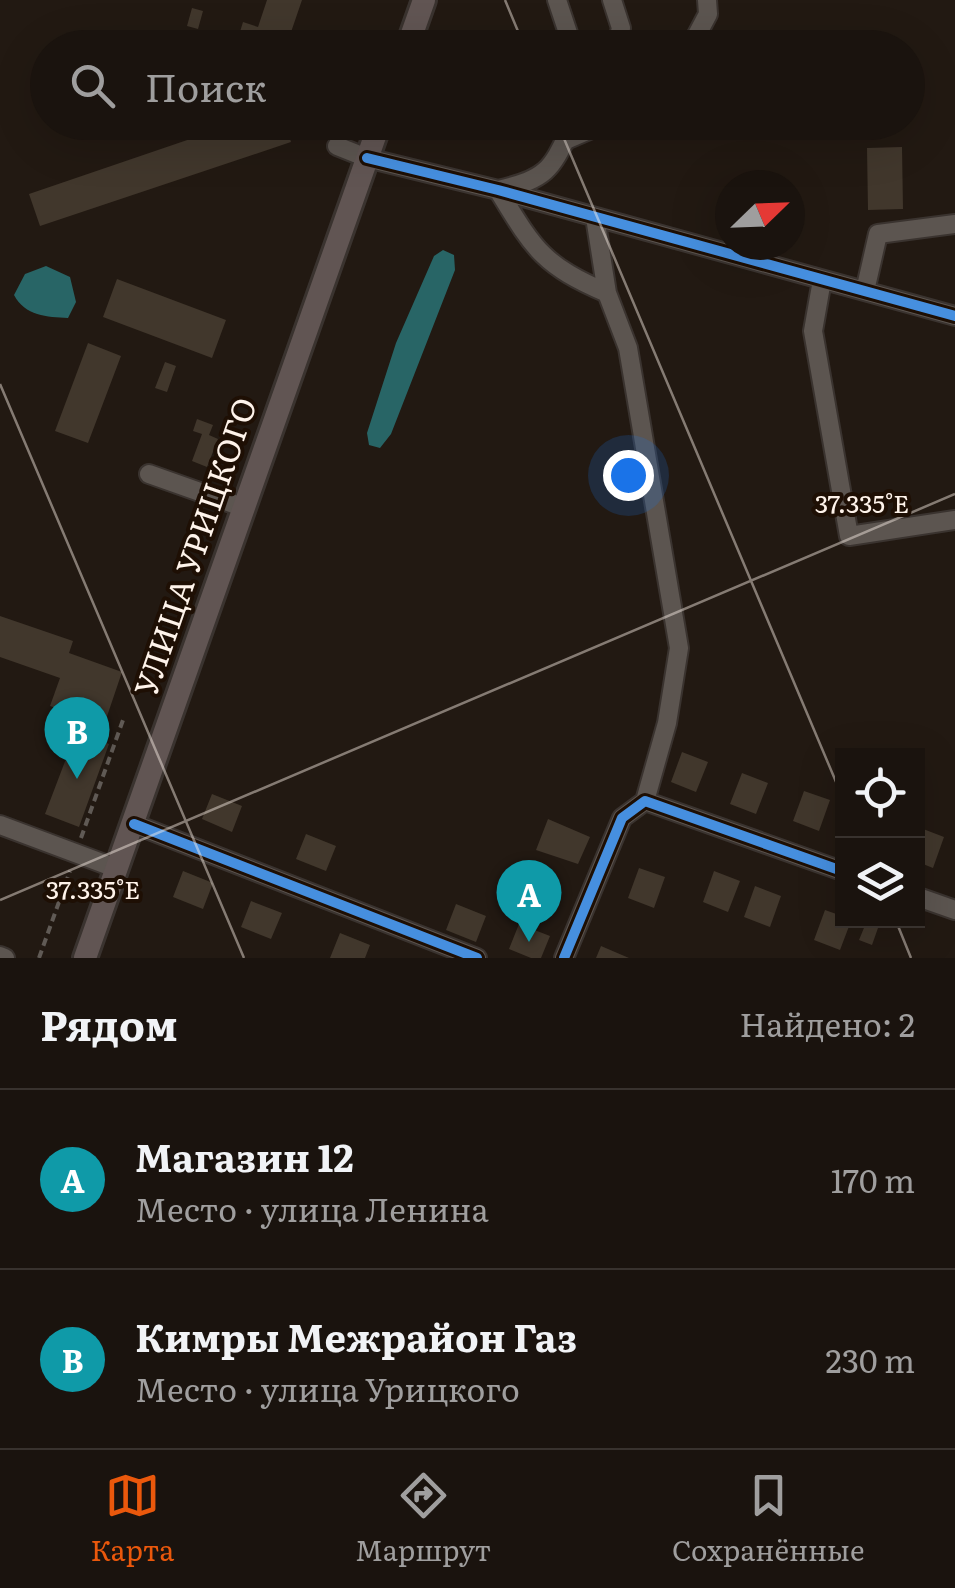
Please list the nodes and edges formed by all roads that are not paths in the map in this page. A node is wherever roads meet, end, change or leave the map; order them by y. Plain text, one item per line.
1 (424, 0) edge
2 (556, 0) edge
3 (612, 0) edge
4 (707, 0) edge
5 (413, 30) edge
6 (566, 30) edge
7 (620, 30) edge
8 (700, 30) edge
9 (374, 140) edge
10 (566, 140) edge
11 (337, 146) dead end
12 (367, 158) junction
13 (498, 190) junction
14 (595, 217) junction
15 (955, 224) edge
16 (822, 280) junction
17 (864, 291) junction
18 (607, 293) junction
19 (955, 316) edge
20 (149, 474) dead end
21 (245, 508) junction
22 (955, 520) edge
23 (645, 801) junction
24 (134, 824) junction
25 (0, 825) edge
26 (118, 869) junction
27 (835, 869) edge
28 (925, 899) edge
29 (955, 910) edge
30 (85, 958) edge
31 (476, 958) edge
32 (564, 958) edge

1 - 5 main road
2 - 6 street
3 - 7 street
4 - 8 street
9 - 12 main road, УЛИЦА УРИЦКОГО
10 - 13 street
11 - 12 street
12 - 13 street
12 - 21 main road, УЛИЦА УРИЦКОГО
13 - 14 street
13 - 18 street
14 - 16 street
14 - 18 street
15 - 17 street
16 - 17 street
16 - 22 street
17 - 19 street
18 - 23 street
20 - 21 street
21 - 24 main road, УЛИЦА УРИЦКОГО
23 - 27 street
23 - 32 street
24 - 26 main road, УЛИЦА УРИЦКОГО
24 - 31 street
25 - 26 street
26 - 30 main road, УЛИЦА УРИЦКОГО
28 - 29 street

